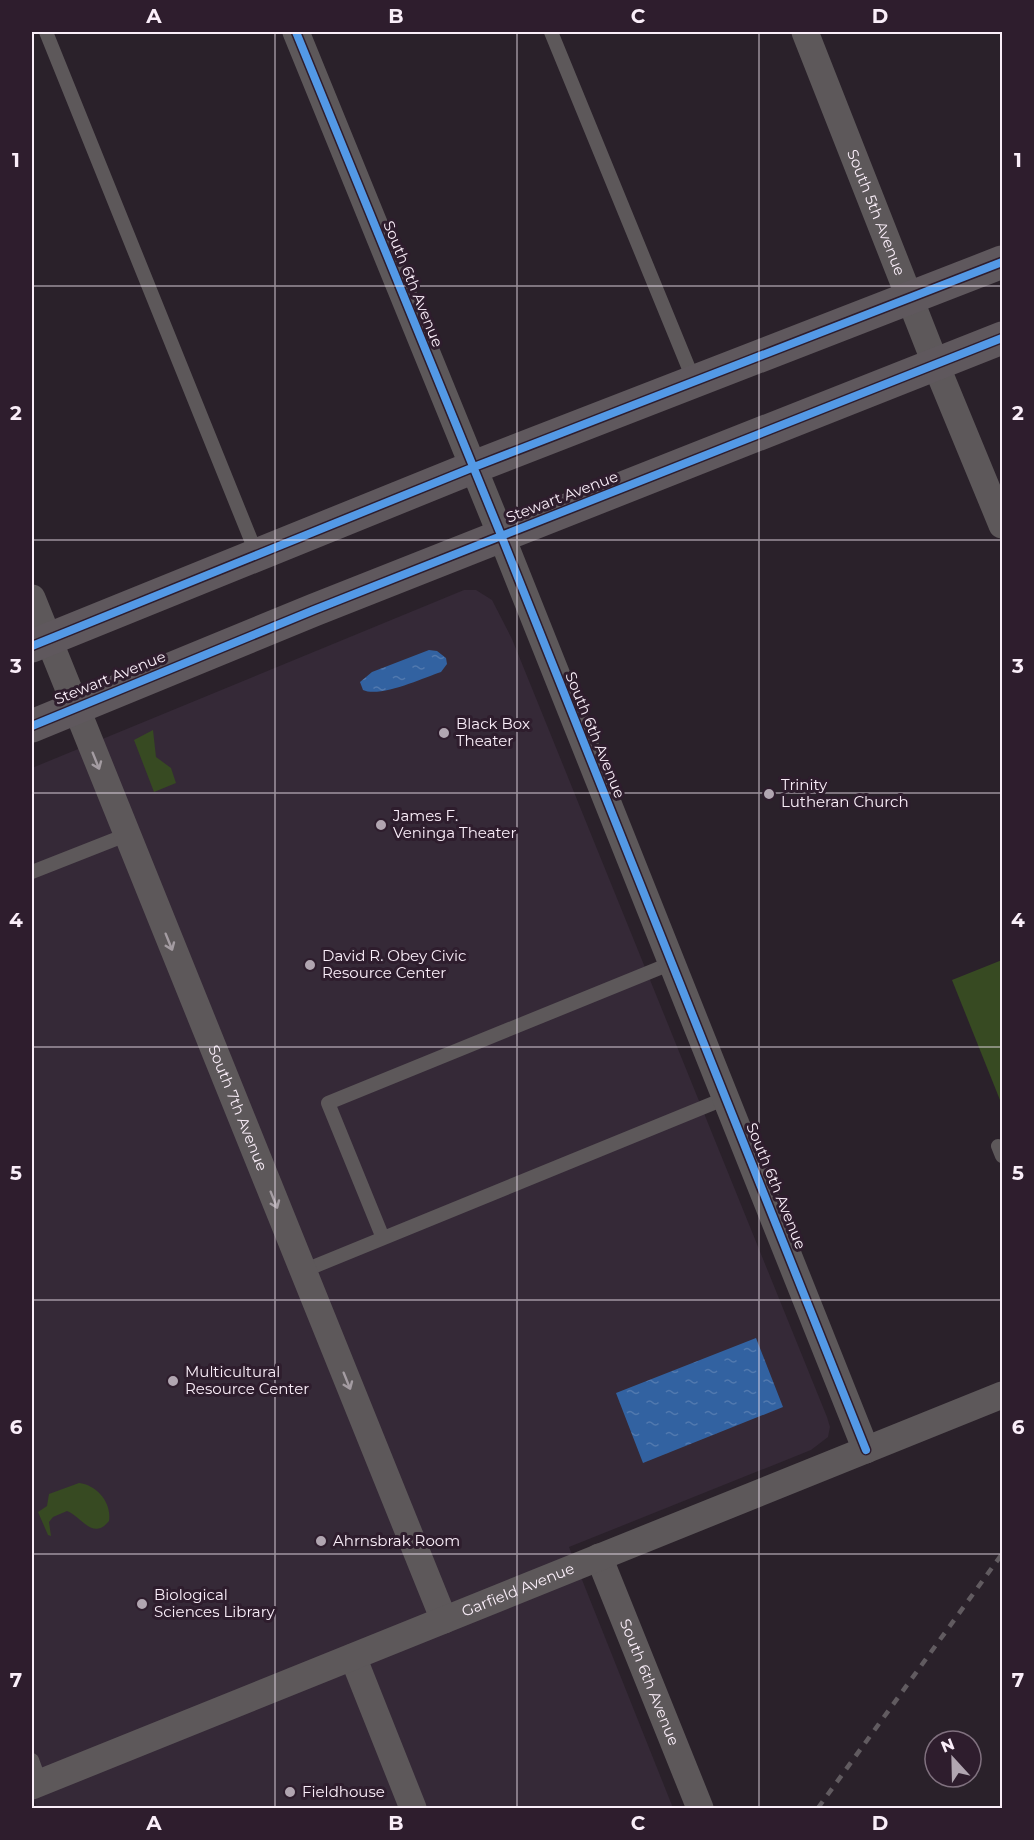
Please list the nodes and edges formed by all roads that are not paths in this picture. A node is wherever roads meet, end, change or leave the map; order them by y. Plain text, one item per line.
1 (46, 32) edge
2 (296, 32) edge
3 (551, 32) edge
4 (805, 32) edge
5 (1002, 262) edge
6 (909, 299) junction
7 (1002, 338) edge
8 (936, 365) junction
9 (695, 383) junction
10 (474, 467) junction
11 (1002, 525) edge
12 (501, 535) junction
13 (257, 555) junction
14 (32, 598) edge
15 (40, 643) edge
16 (74, 707) junction
17 (32, 726) edge
18 (126, 836) junction
19 (32, 872) edge
20 (672, 963) junction
21 (726, 1098) junction
22 (383, 1238) junction
23 (303, 1271) junction
24 (1002, 1395) edge
25 (866, 1450) junction
26 (599, 1557) junction
27 (444, 1620) junction
28 (353, 1657) junction
29 (34, 1776) edge
30 (412, 1809) edge
31 (700, 1809) edge

1 - 13 lane
2 - 10 street, South 6th Avenue
3 - 9 lane
4 - 6 street, South 5th Avenue
5 - 6 main road
6 - 8 street, South 5th Avenue
6 - 9 main road
7 - 8 main road, Stewart Avenue
8 - 11 street, South 5th Avenue
8 - 12 main road, Stewart Avenue
9 - 10 main road
10 - 12 street, South 6th Avenue
10 - 13 main road
12 - 16 main road, Stewart Avenue
12 - 20 street, South 6th Avenue
13 - 15 main road
14 - 15 street, South 7th Avenue
15 - 16 street, South 7th Avenue
16 - 17 main road, Stewart Avenue
16 -> 18 street, South 7th Avenue
18 - 19 lane
18 -> 23 street, South 7th Avenue
20 - 21 street, South 6th Avenue
20 - 22 lane
21 - 22 lane
21 - 25 street, South 6th Avenue
22 - 23 lane
23 -> 27 street, South 7th Avenue
24 - 25 street, Garfield Avenue
25 - 26 street, Garfield Avenue
26 - 27 street, Garfield Avenue
26 - 31 street, South 6th Avenue
27 - 28 street, Garfield Avenue
28 - 29 street, Garfield Avenue
28 - 30 street

